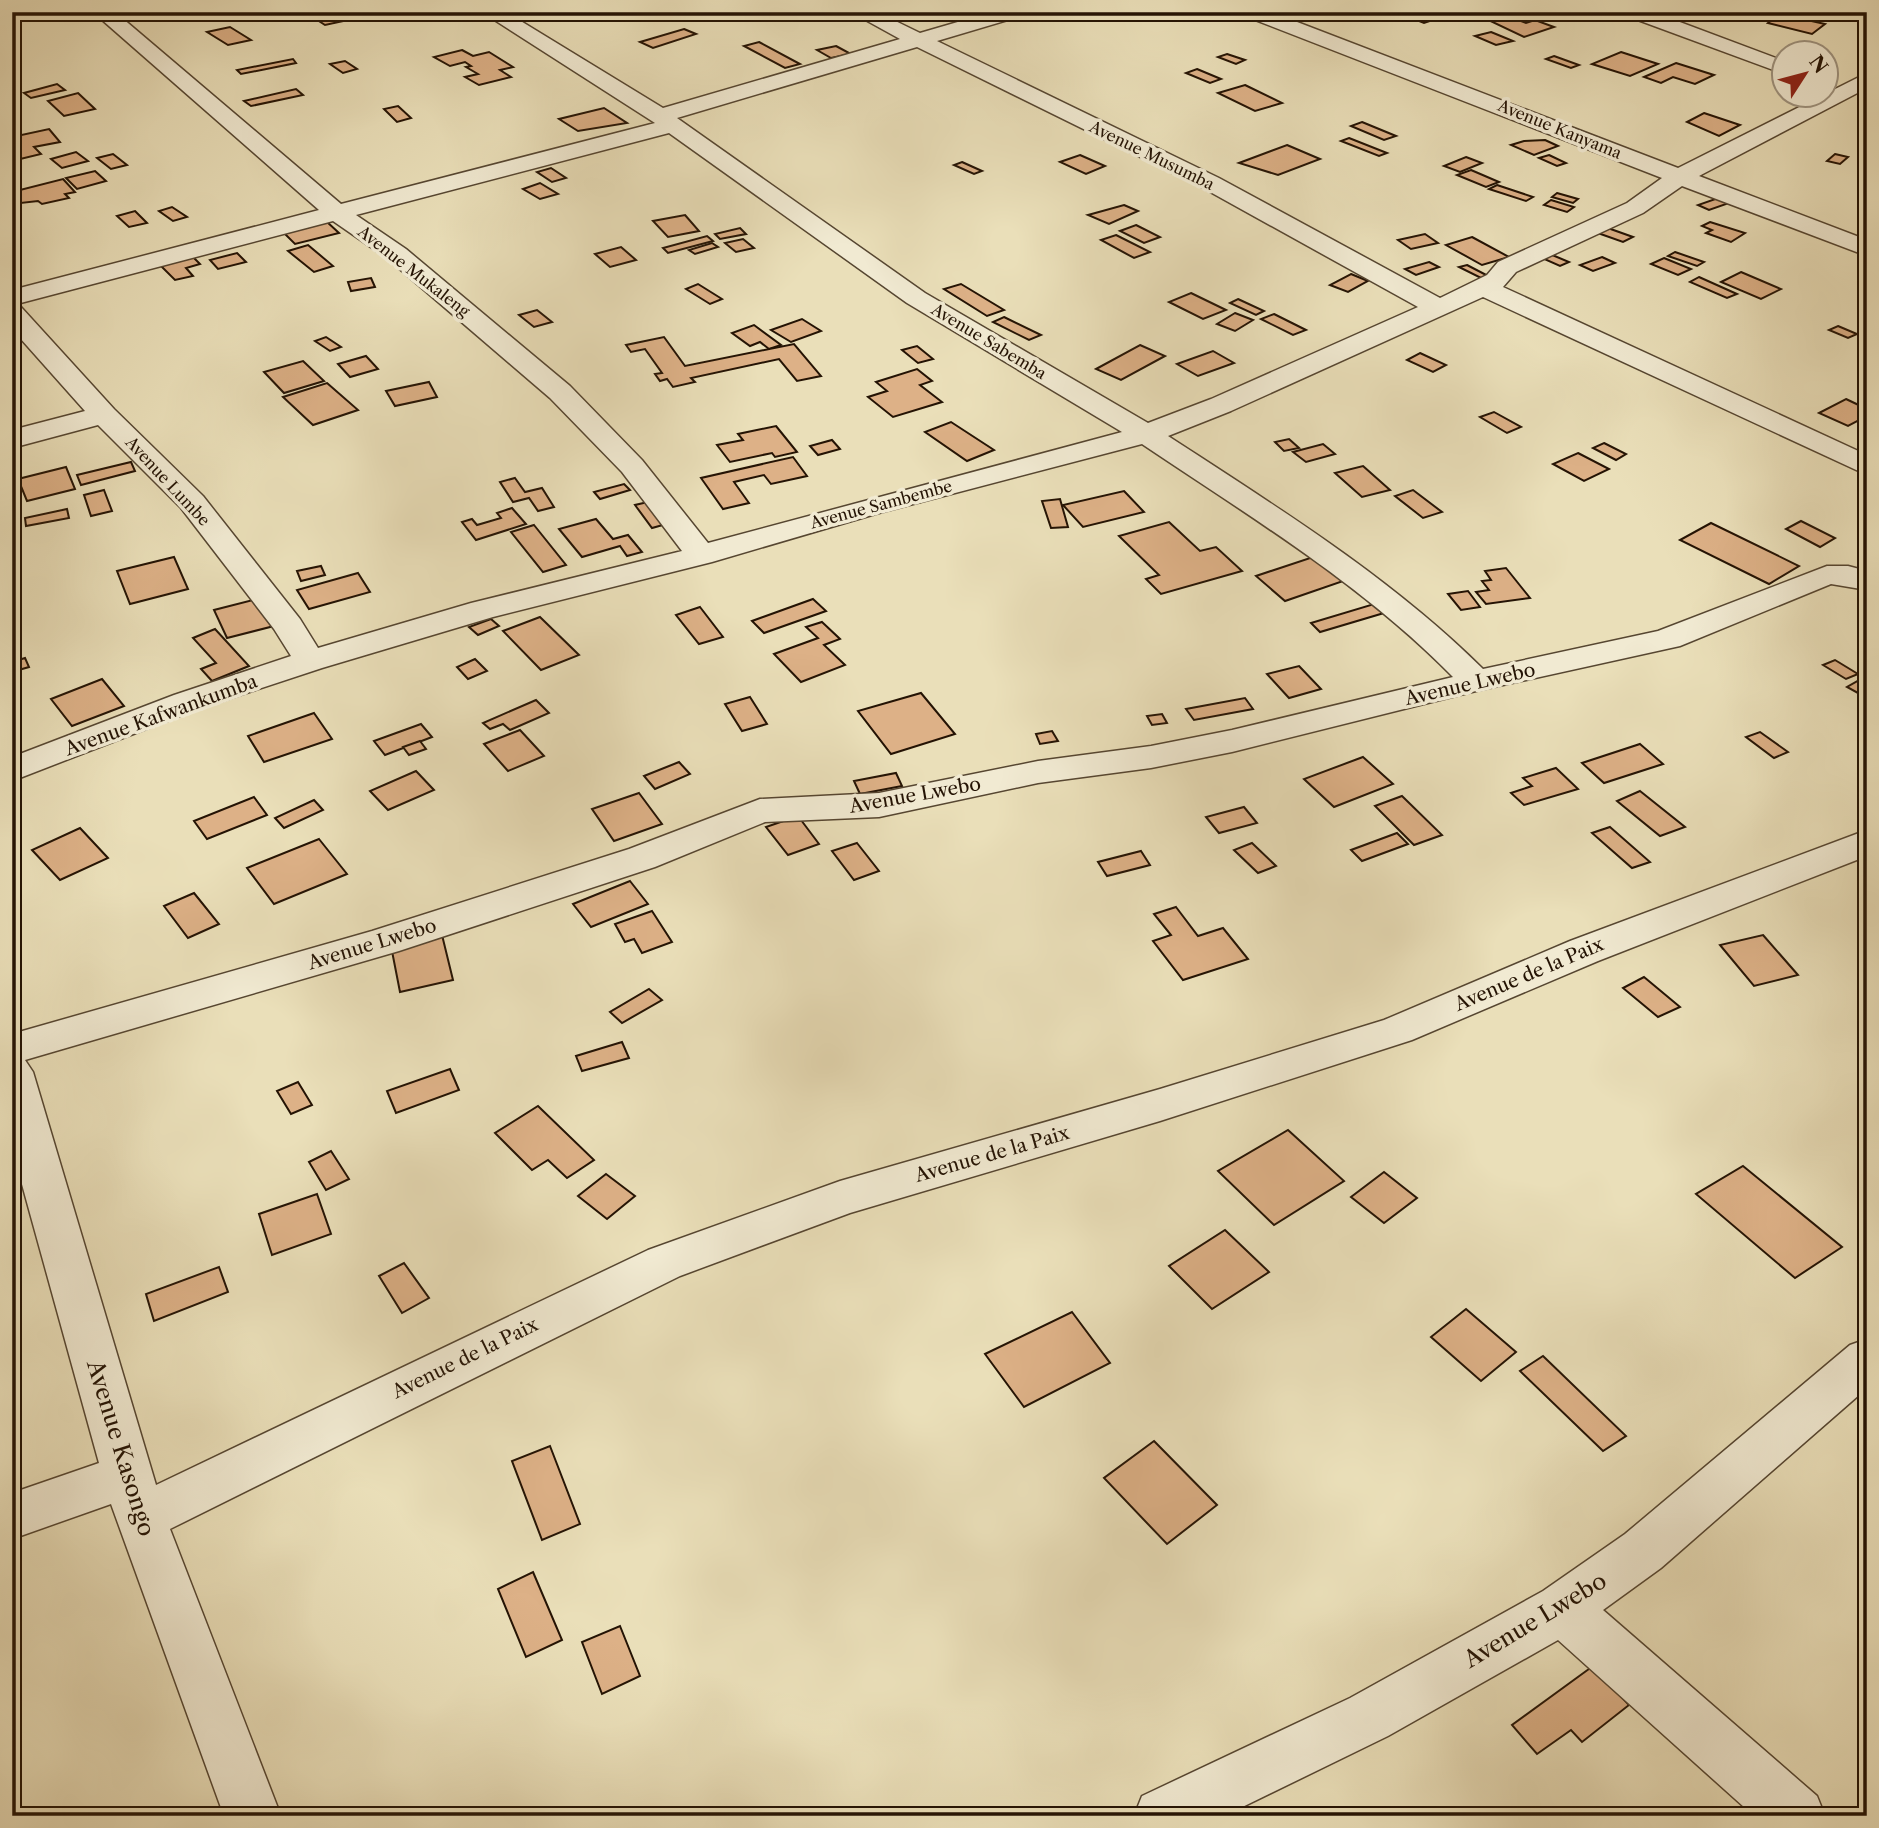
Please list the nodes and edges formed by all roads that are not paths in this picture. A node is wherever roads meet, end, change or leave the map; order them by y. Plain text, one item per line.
1 (103, 12) edge
2 (492, 12) edge
3 (861, 12) edge
4 (1014, 12) edge
5 (1252, 12) edge
6 (1634, 12) edge
7 (921, 40) junction
8 (1770, 63) edge
9 (1840, 84) edge
10 (1860, 88) edge
11 (666, 121) junction
12 (1681, 176) junction
13 (337, 213) junction
14 (1867, 249) edge
15 (1483, 287) junction
16 (12, 298) edge
17 (1439, 308) junction
18 (12, 313) edge
19 (104, 415) junction
20 (1146, 434) junction
21 (12, 439) edge
22 (1867, 466) edge
23 (701, 555) junction
24 (1867, 581) edge
25 (310, 661) junction
26 (1476, 681) junction
27 (12, 770) edge
28 (1867, 842) edge
29 (12, 1049) edge
30 (12, 1072) edge
31 (1867, 1359) edge
32 (133, 1497) junction
33 (12, 1516) edge
34 (1562, 1609) junction
35 (253, 1816) edge
36 (1162, 1816) edge
37 (1797, 1816) edge

1 - 13 street, Avenue Mukaleng
2 - 11 street, Avenue Sabemba
3 - 7 street, Avenue Musumba
4 - 7 street
5 - 12 street, Avenue Kanyama
6 - 8 street
7 - 11 street
7 - 17 street, Avenue Musumba
9 - 10 street
10 - 12 street, Avenue Sambembe
11 - 13 street
11 - 20 street, Avenue Sabemba
12 - 14 street, Avenue Kanyama
12 - 15 street, Avenue Sambembe
13 - 16 street
13 - 23 street, Avenue Mukaleng
15 - 17 street, Avenue Sambembe
15 - 22 street
17 - 20 street, Avenue Sambembe
18 - 19 street, Avenue Lumbe
19 - 21 street
19 - 25 street, Avenue Lumbe
20 - 23 street, Avenue Sambembe
20 - 26 street, Avenue Sabemba
23 - 25 street, Avenue Sambembe
24 - 26 street, Avenue Lwebo
25 - 27 street, Avenue Kafwankumba
26 - 29 street, Avenue Lwebo
28 - 32 street, Avenue de la Paix
30 - 32 street, Avenue Kasongo
31 - 34 street, Avenue Lwebo
32 - 33 street
32 - 35 street, Avenue Kasongo
34 - 36 street, Avenue Lwebo
34 - 37 street

